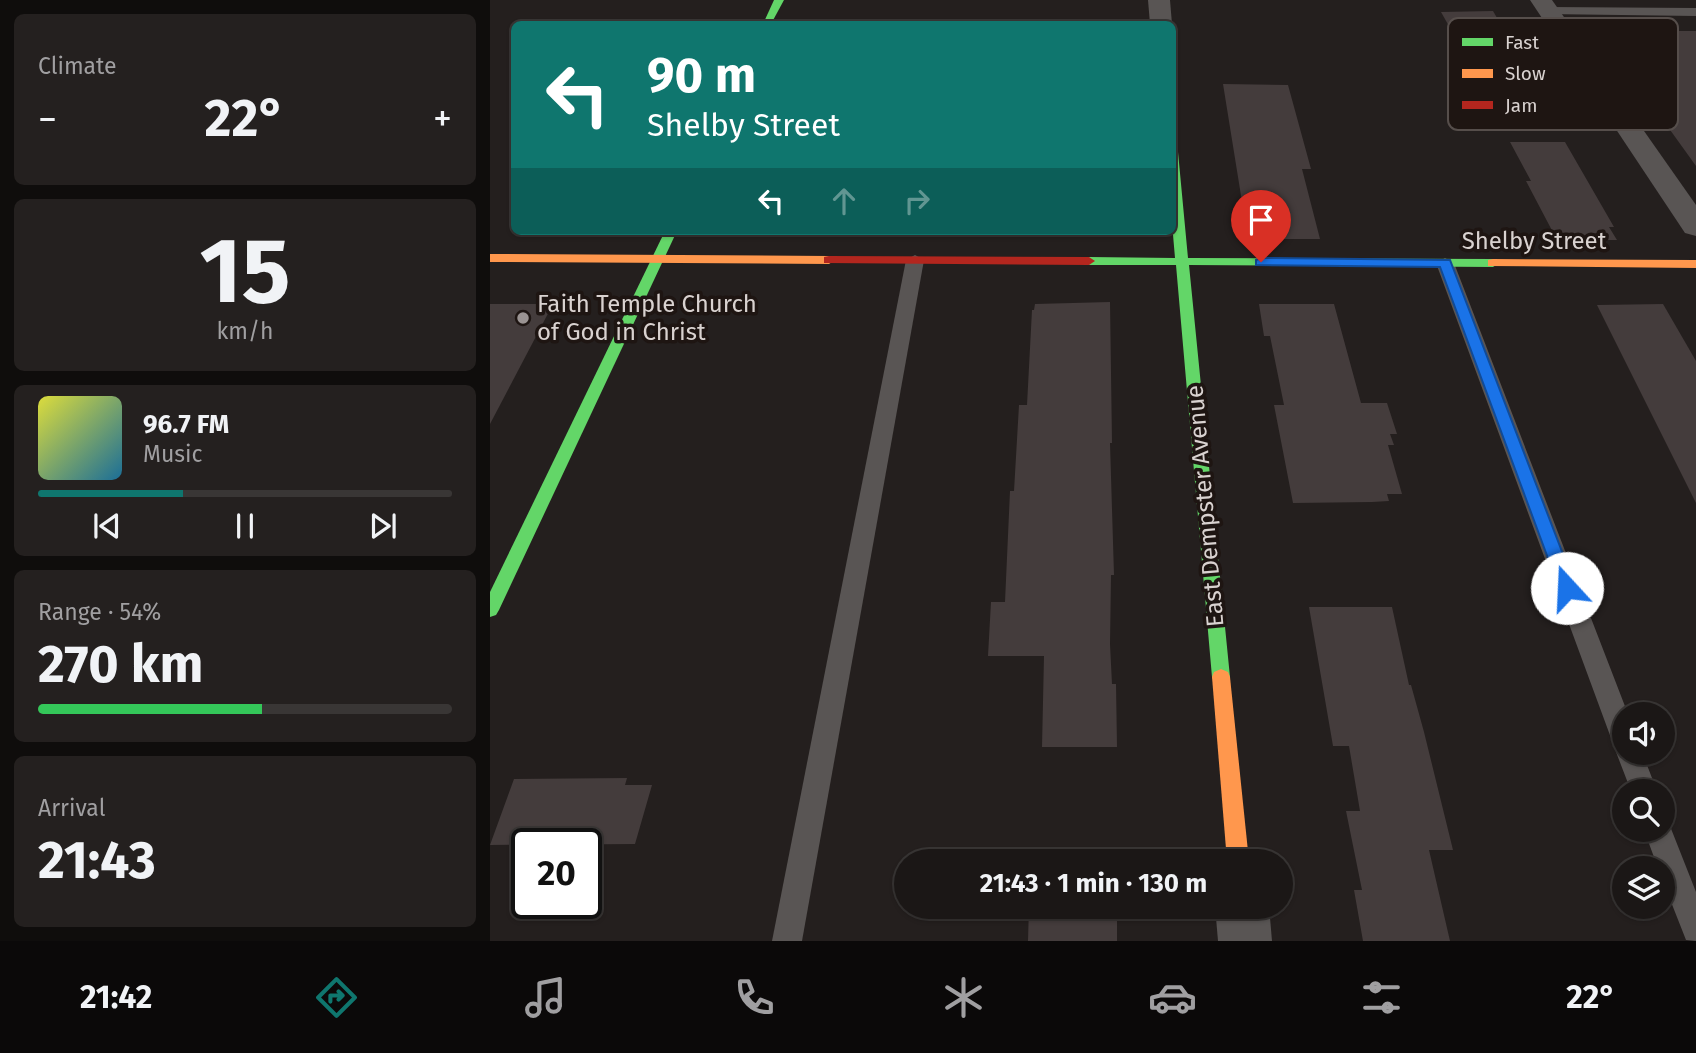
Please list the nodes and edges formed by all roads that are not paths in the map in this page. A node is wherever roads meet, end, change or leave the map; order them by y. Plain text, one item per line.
1 (779, 0) edge
2 (1159, 0) edge
3 (1545, 6) edge
4 (1696, 12) edge
5 (768, 21) edge
6 (1161, 21) edge
7 (1630, 130) edge
8 (1176, 196) edge
9 (1696, 227) edge
10 (669, 235) edge
11 (490, 258) edge
12 (658, 258) junction
13 (915, 260) junction
14 (1182, 262) junction
15 (1445, 263) junction
16 (1696, 264) edge
17 (490, 610) edge
18 (1612, 706) edge
19 (1663, 842) edge
20 (1237, 849) edge
21 (1243, 919) edge
22 (1696, 930) edge
23 (787, 941) edge
24 (1245, 941) edge

1 - 5 street
2 - 6 street
3 - 4 lane
7 - 9 street
8 - 14 street, East Dempster Avenue
10 - 12 street
11 - 12 street, Shelby Street
12 - 13 street, Shelby Street
12 - 17 street
13 - 14 street, Shelby Street
13 - 23 lane
14 - 15 street, Shelby Street
14 - 20 street, East Dempster Avenue
15 - 16 street, Shelby Street
15 - 18 lane
19 - 22 lane
21 - 24 street

